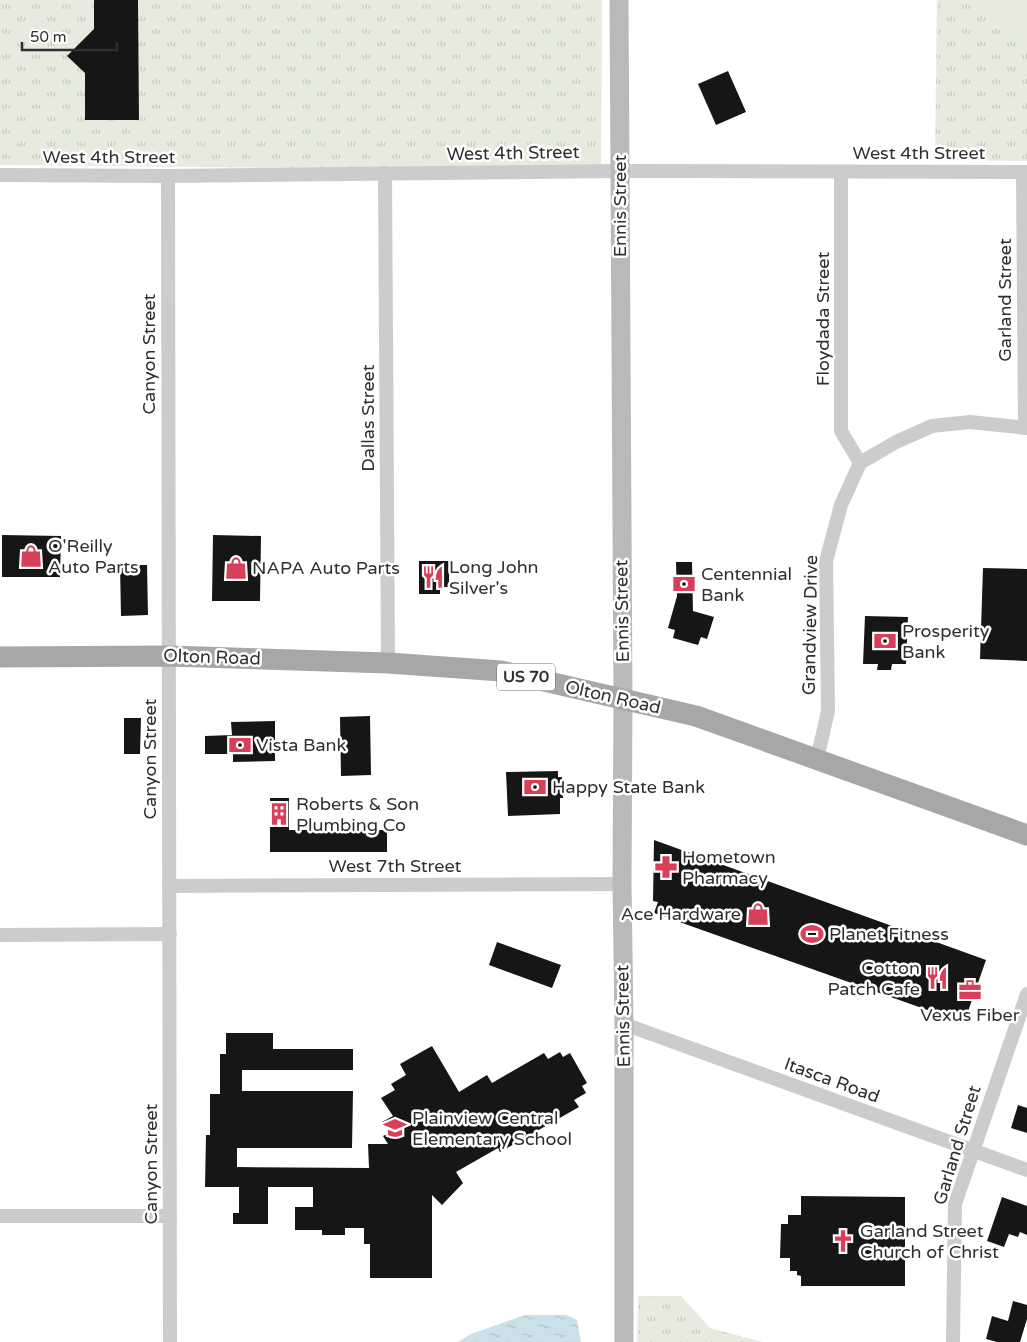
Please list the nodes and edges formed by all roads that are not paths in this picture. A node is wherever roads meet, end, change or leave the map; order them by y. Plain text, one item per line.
1 (619, 0) edge
2 (619, 171) junction
3 (841, 172) junction
4 (1025, 172) edge
5 (385, 173) junction
6 (0, 175) edge
7 (168, 176) junction
8 (1026, 428) edge
9 (860, 463) junction
10 (169, 656) junction
11 (0, 657) edge
12 (388, 663) junction
13 (623, 699) junction
14 (817, 759) junction
15 (1027, 835) edge
16 (622, 884) junction
17 (169, 886) junction
18 (170, 934) junction
19 (0, 935) edge
20 (1027, 994) edge
21 (624, 1024) junction
22 (972, 1151) junction
23 (1027, 1170) edge
24 (0, 1216) edge
25 (170, 1216) junction
26 (170, 1342) edge
27 (624, 1342) edge
28 (953, 1342) edge

1 - 2 main road, Ennis Street
2 - 3 street, West 4th Street
2 - 5 street, West 4th Street
2 - 13 main road, Ennis Street
3 - 4 street, West 4th Street
3 - 9 street, Floydada Street
4 - 8 street, Garland Street
5 - 7 street, West 4th Street
5 - 12 street, Dallas Street
6 - 7 street, West 4th Street
7 - 10 street, Canyon Street
8 - 9 street
9 - 14 street, Grandview Drive
10 - 11 main road, Olton Road / US 70
10 - 12 main road, Olton Road / US 70
10 - 17 street, Canyon Street
12 - 13 main road, Olton Road / US 70
13 - 14 main road, Olton Road / US 70
13 - 16 main road, Ennis Street
14 - 15 main road, Olton Road / US 70
16 - 17 street, West 7th Street
16 - 21 main road, Ennis Street
17 - 18 street, Canyon Street
18 - 19 street
18 - 25 street, Canyon Street
20 - 22 street, Garland Street
21 - 22 street, Itasca Road
21 - 27 main road, Ennis Street
22 - 23 street, Itasca Road
22 - 28 street, Garland Street
24 - 25 street
25 - 26 street, Canyon Street

